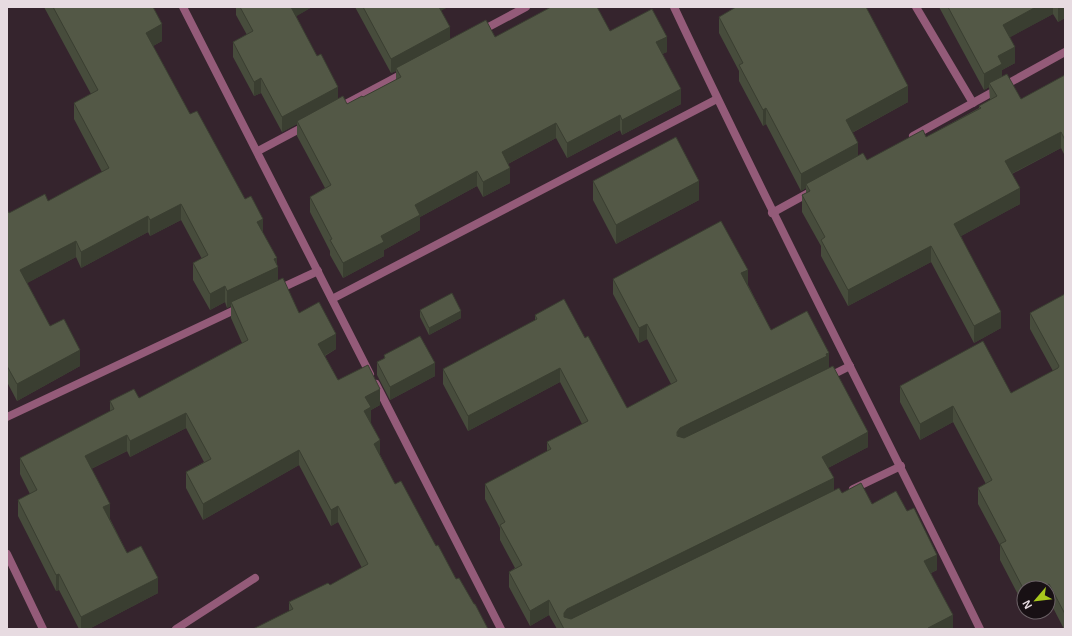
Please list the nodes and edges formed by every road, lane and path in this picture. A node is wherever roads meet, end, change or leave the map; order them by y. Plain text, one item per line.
1 (183, 7) edge
2 (526, 7) edge
3 (674, 7) edge
4 (916, 7) edge
5 (471, 37) edge
6 (1065, 52) edge
7 (416, 66) edge
8 (717, 99) junction
9 (973, 103) junction
10 (333, 110) edge
11 (313, 122) edge
12 (904, 141) edge
13 (258, 151) junction
14 (821, 186) edge
15 (772, 213) junction
16 (318, 271) junction
17 (267, 295) edge
18 (332, 299) junction
19 (246, 305) edge
20 (850, 366) junction
21 (822, 380) edge
22 (7, 417) edge
23 (901, 466) junction
24 (844, 494) edge
25 (7, 554) edge
26 (254, 578) dead end
27 (43, 629) edge
28 (176, 629) edge
29 (501, 629) edge
30 (980, 629) edge

1 - 13 street
2 - 5 street
3 - 8 street
4 - 9 street
6 - 9 street
7 - 10 street
8 - 15 street
8 - 18 street
9 - 12 street
11 - 13 street
13 - 16 street
14 - 15 street
15 - 20 street
16 - 17 street
16 - 18 street
18 - 29 street
19 - 22 street
20 - 21 street
20 - 23 street
23 - 24 street
23 - 30 street
25 - 27 street
26 - 28 street

